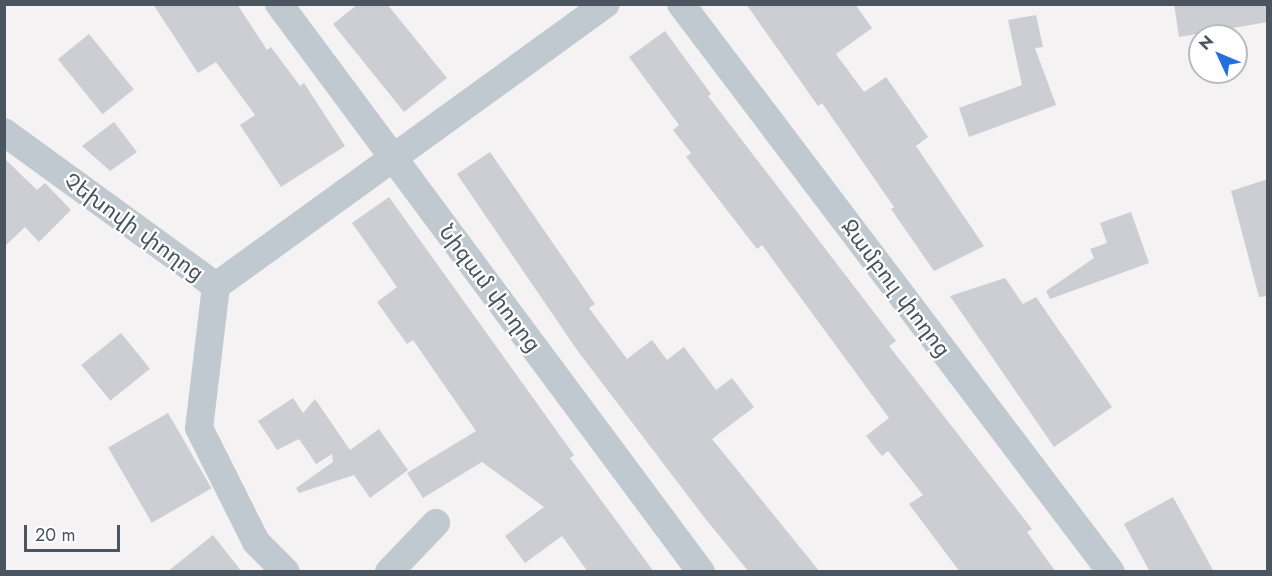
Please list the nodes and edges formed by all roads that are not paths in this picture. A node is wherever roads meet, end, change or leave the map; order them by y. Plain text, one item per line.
1 (279, 4) edge
2 (606, 4) edge
3 (681, 4) edge
4 (4, 132) edge
5 (393, 157) junction
6 (216, 286) junction
7 (436, 523) dead end
8 (286, 572) edge
9 (389, 572) edge
10 (701, 572) edge
11 (1111, 572) edge

1 - 5 street, Նիզամ փողոց
2 - 5 street
3 - 11 street, Ջամբուլ փողոց
4 - 6 street, Չեխովի փողոց
5 - 6 street
5 - 10 street, Նիզամ փողոց
6 - 8 street, Չեխովի փողոց
7 - 9 street

